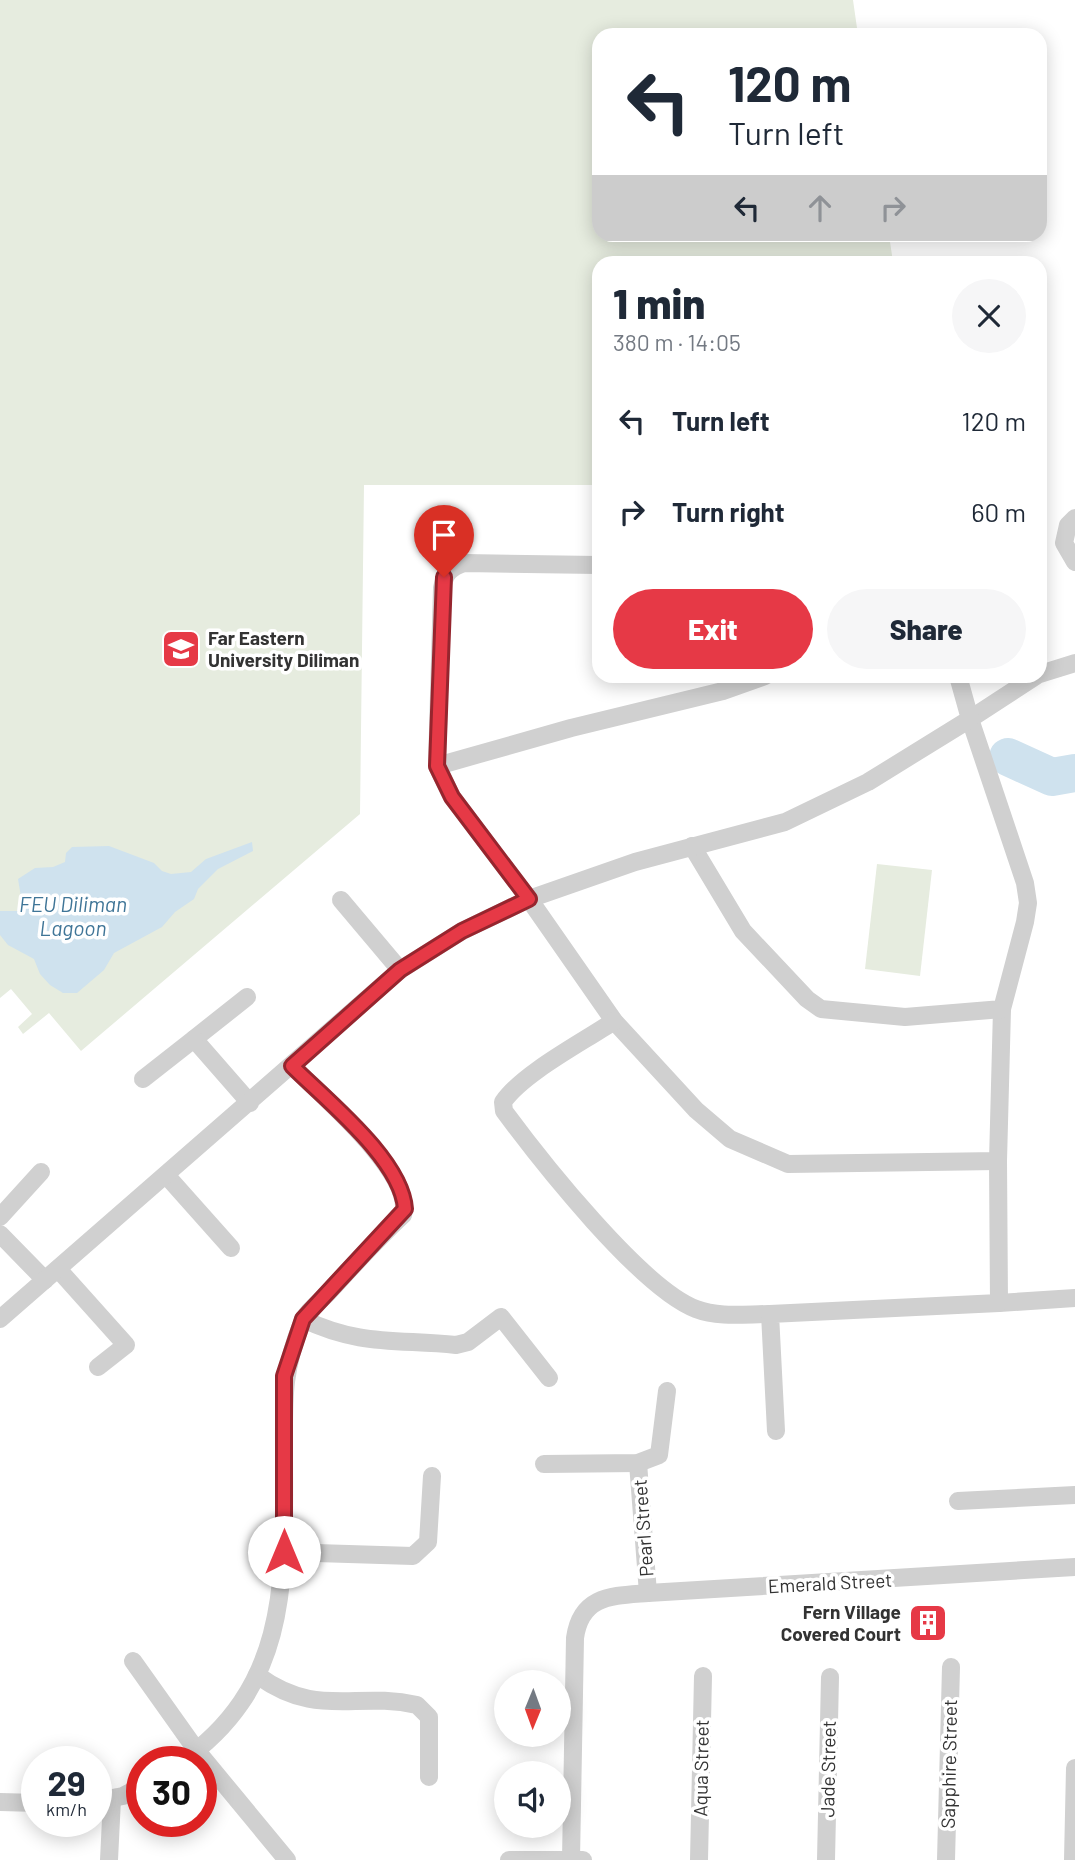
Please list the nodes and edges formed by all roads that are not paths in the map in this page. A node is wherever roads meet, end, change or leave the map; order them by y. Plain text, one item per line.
1 (1075, 518) edge
2 (1075, 562) edge
3 (592, 565) edge
4 (1075, 663) edge
5 (1047, 672) edge
6 (745, 683) edge
7 (960, 683) edge
8 (1026, 683) edge
9 (970, 719) junction
10 (437, 766) junction
11 (692, 846) junction
12 (529, 899) junction
13 (341, 900) dead end
14 (400, 970) junction
15 (247, 997) dead end
16 (1002, 1009) junction
17 (614, 1021) junction
18 (194, 1039) junction
19 (292, 1066) junction
20 (143, 1079) dead end
21 (250, 1103) junction
22 (998, 1161) junction
23 (41, 1172) dead end
24 (166, 1175) junction
25 (0, 1217) edge
26 (0, 1234) edge
27 (231, 1248) dead end
28 (51, 1274) junction
29 (1075, 1298) edge
30 (999, 1303) junction
31 (770, 1314) junction
32 (0, 1319) edge
33 (303, 1319) junction
34 (98, 1367) dead end
35 (549, 1378) dead end
36 (667, 1391) dead end
37 (776, 1431) dead end
38 (638, 1463) junction
39 (544, 1464) dead end
40 (432, 1476) dead end
41 (1075, 1495) edge
42 (958, 1501) dead end
43 (284, 1552) junction
44 (1075, 1567) edge
45 (648, 1592) junction
46 (133, 1661) dead end
47 (951, 1667) dead end
48 (257, 1675) junction
49 (703, 1676) dead end
50 (830, 1678) dead end
51 (193, 1746) edge
52 (202, 1746) edge
53 (1075, 1768) edge
54 (217, 1775) edge
55 (429, 1777) dead end
56 (0, 1802) edge
57 (21, 1802) edge
58 (107, 1837) edge
59 (518, 1859) edge
60 (109, 1860) edge
61 (287, 1860) edge
62 (571, 1860) edge
63 (583, 1860) edge
64 (699, 1860) edge
65 (826, 1860) edge
66 (946, 1860) edge
67 (1073, 1860) edge

1 - 2 street
3 - 10 street
4 - 5 street
6 - 10 street
7 - 9 street
8 - 9 street
9 - 11 street
9 - 16 street
10 - 12 street
11 - 12 street
11 - 16 street
12 - 14 street
12 - 17 street
13 - 14 street
14 - 19 street
15 - 18 street
16 - 22 street
17 - 22 street
17 - 31 street
18 - 20 street
18 - 21 street
19 - 21 street
19 - 33 street
21 - 24 street
22 - 30 street
23 - 25 street
24 - 27 street
24 - 28 street
26 - 28 street
28 - 32 street
28 - 34 street
29 - 30 street
30 - 31 street
31 - 37 street
33 - 35 street
33 - 43 street
36 - 38 street, Pearl Street
38 - 39 street, Pearl Street
38 - 45 street, Pearl Street
40 - 43 street
41 - 42 street
43 - 48 street
44 - 45 street, Emerald Street
45 - 62 street, Emerald Street
46 - 51 street
47 - 66 street, Sapphire Street
48 - 52 street
48 - 55 street
49 - 64 street, Aqua Street
50 - 65 street, Jade Street
53 - 67 street
54 - 61 street
56 - 57 street
58 - 60 street
59 - 62 street
62 - 63 street

